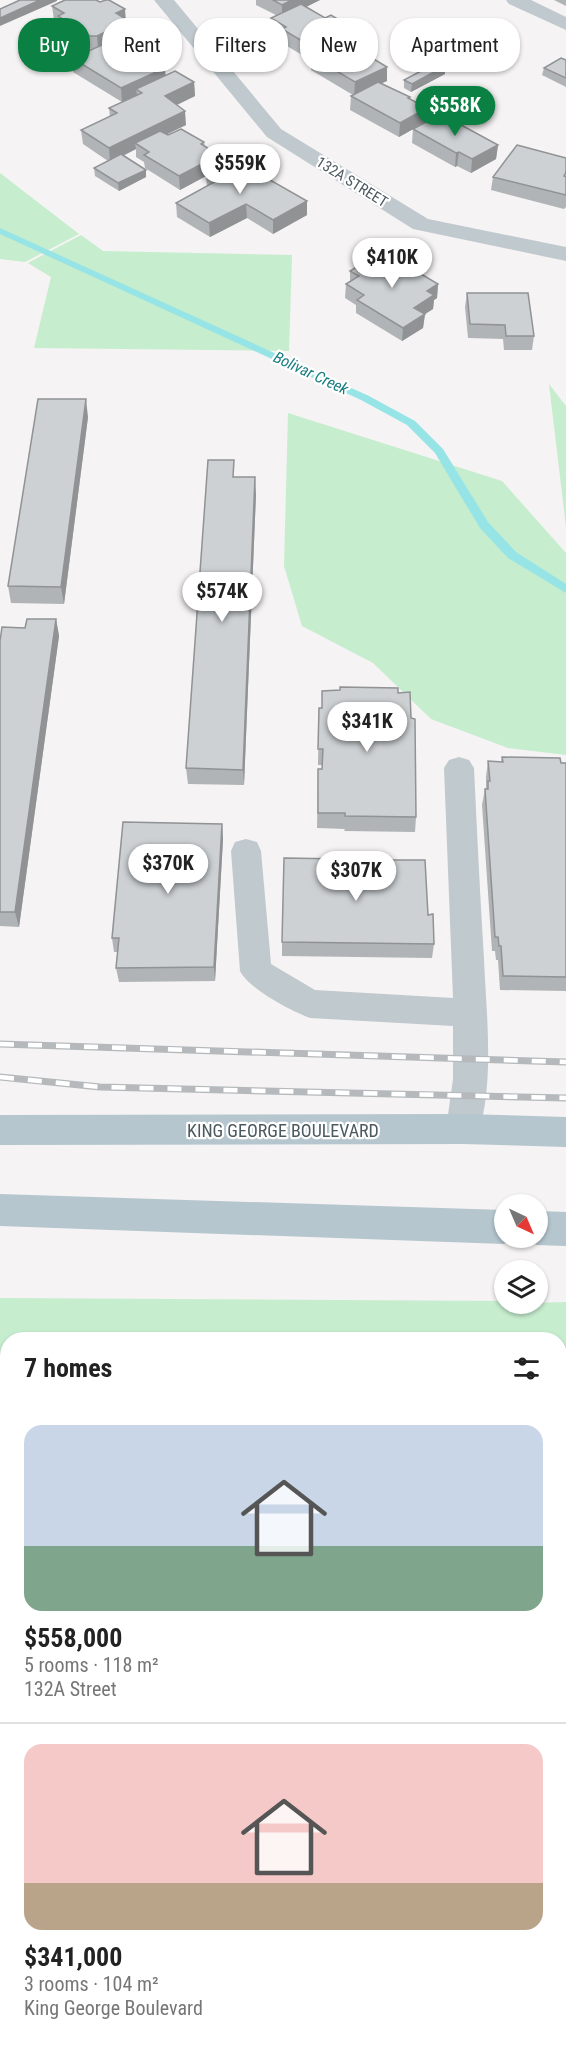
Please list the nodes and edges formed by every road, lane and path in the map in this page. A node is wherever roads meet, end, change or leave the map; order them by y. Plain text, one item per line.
1 (164, 0) edge
2 (516, 0) edge
3 (566, 24) edge
4 (566, 254) edge
5 (459, 768) dead end
6 (246, 851) dead end
7 (470, 1013) junction
8 (463, 1129) junction
9 (0, 1130) edge
10 (566, 1132) edge
11 (0, 1210) edge
12 (494, 1227) edge
13 (548, 1228) edge
14 (566, 1229) edge

1 - 4 street, 132A STREET
2 - 3 street
5 - 7 street
6 - 7 street
7 - 8 street
8 - 9 main road, KING GEORGE BOULEVARD
8 - 10 main road, KING GEORGE BOULEVARD
11 - 12 main road
13 - 14 main road

